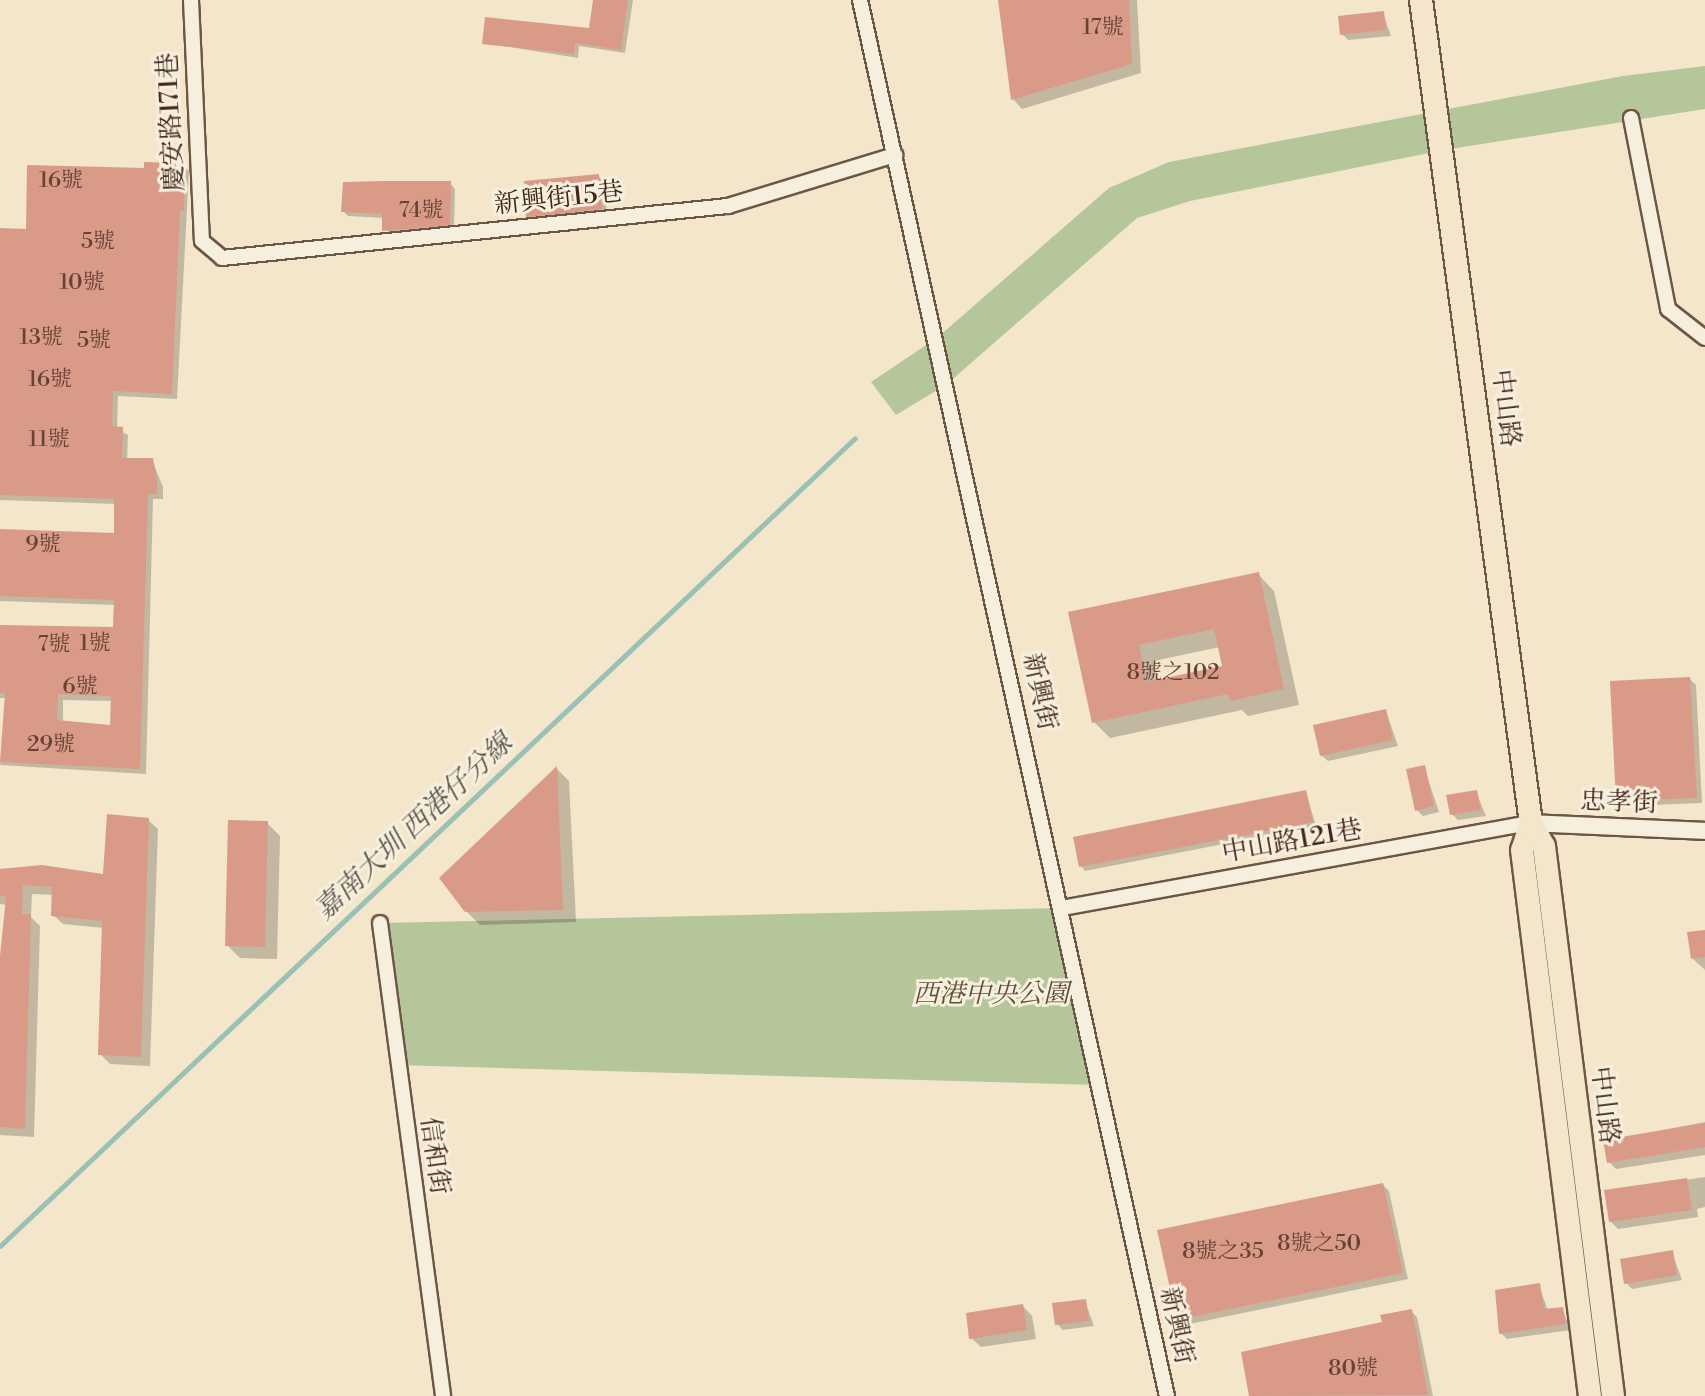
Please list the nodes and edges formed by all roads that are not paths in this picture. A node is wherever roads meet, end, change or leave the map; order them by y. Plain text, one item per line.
1 (191, 0) edge
2 (860, 0) edge
3 (1421, 0) edge
4 (1631, 118) dead end
5 (895, 155) junction
6 (222, 258) joint
7 (1705, 338) edge
8 (1531, 823) junction
9 (1705, 831) edge
10 (1062, 908) junction
11 (380, 923) dead end
12 (1580, 1234) junction
13 (443, 1396) edge
14 (1167, 1396) edge
15 (1590, 1396) edge
16 (1613, 1396) edge

1 - 6 street, 慶安路171巷
2 - 5 street, 新興街
3 - 8 main road, 中山路
4 - 7 street
5 - 6 street, 新興街15巷
5 - 10 street, 新興街
8 - 9 street, 忠孝街
8 - 10 street, 中山路121巷
8 - 12 main road, 中山路
10 - 14 street, 新興街
11 - 13 street, 信和街
12 - 15 main road, 中山路
12 - 16 main road, 中山路

